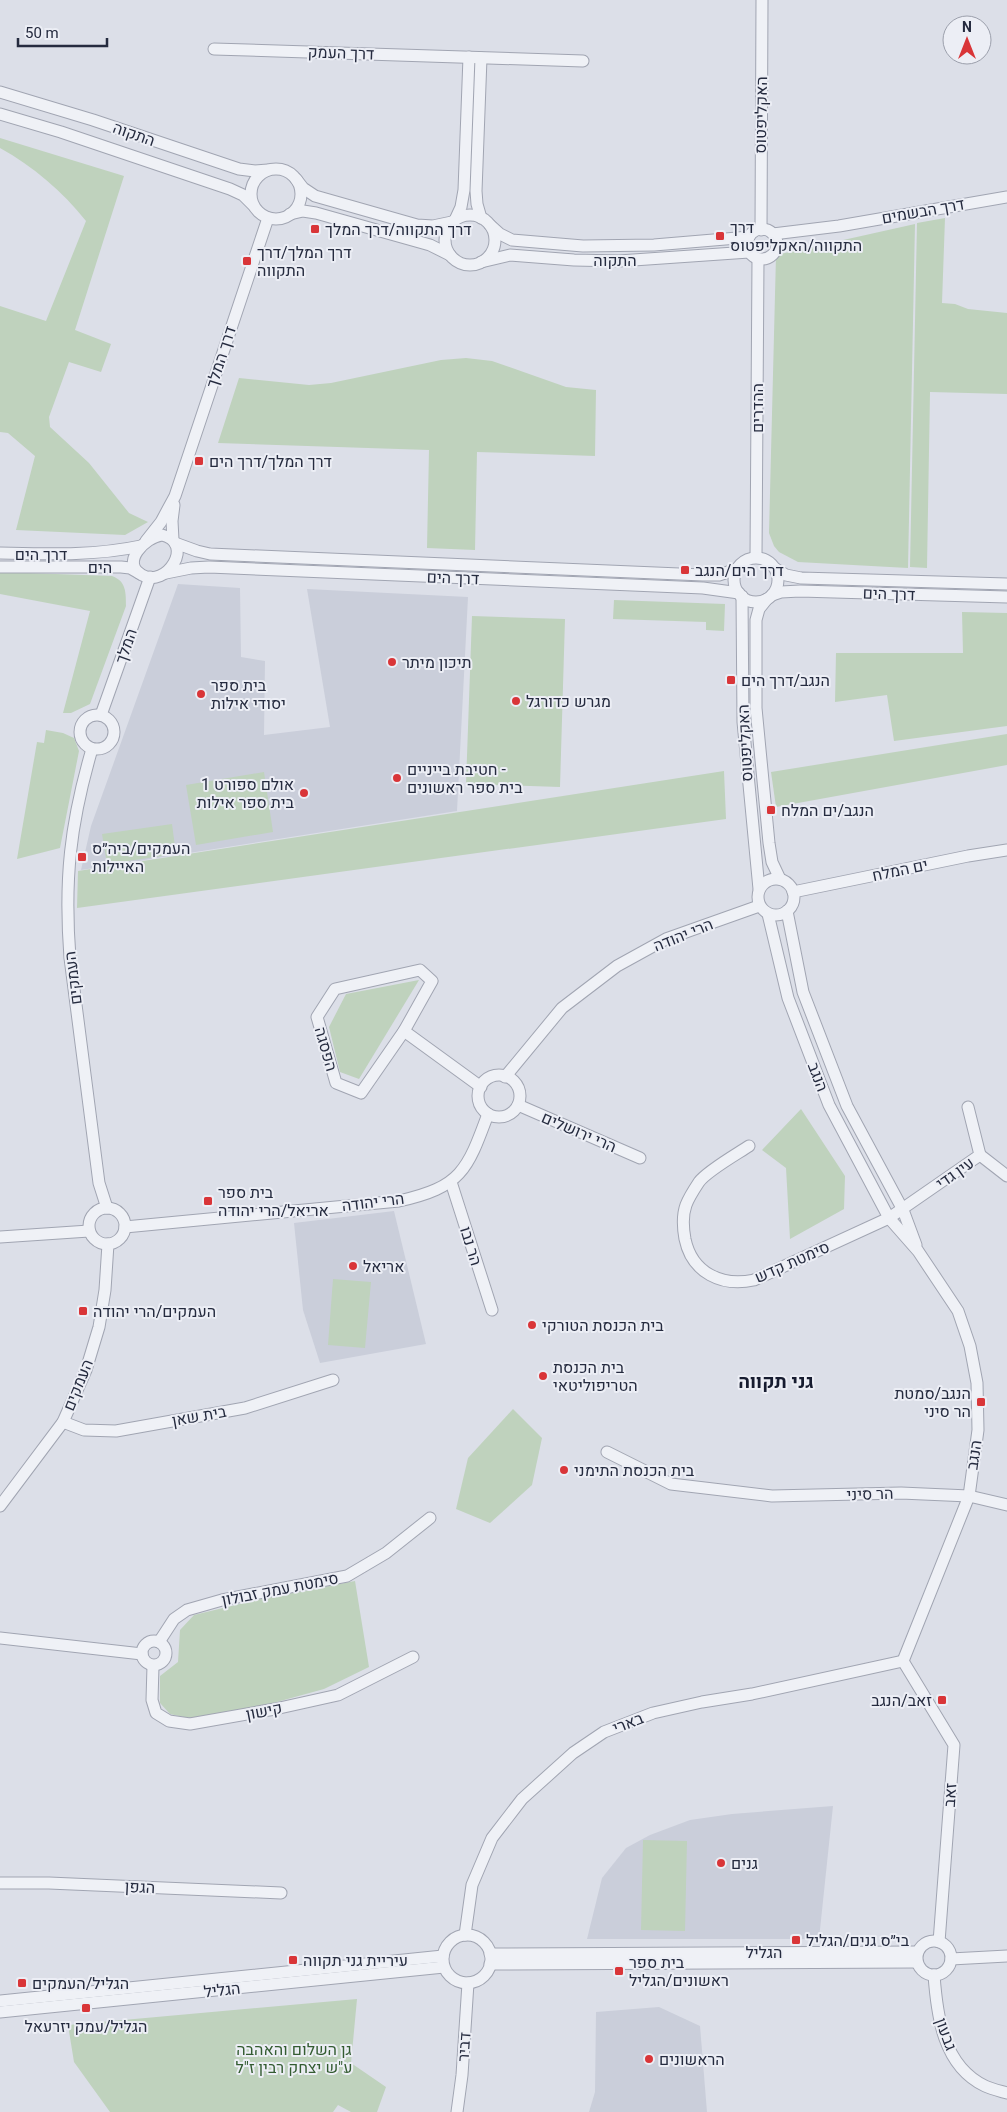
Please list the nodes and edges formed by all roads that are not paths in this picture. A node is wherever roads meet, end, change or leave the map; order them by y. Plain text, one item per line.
1 (762, 0) edge
2 (214, 49) dead end
3 (475, 57) junction
4 (583, 60) dead end
5 (0, 92) edge
6 (0, 114) edge
7 (268, 170) junction
8 (296, 179) junction
9 (1007, 196) edge
10 (253, 205) junction
11 (290, 214) junction
12 (268, 218) junction
13 (454, 221) junction
14 (486, 222) junction
15 (761, 230) junction
16 (749, 237) junction
17 (775, 239) junction
18 (450, 255) junction
19 (754, 255) junction
20 (481, 262) junction
21 (175, 496) junction
22 (174, 542) junction
23 (144, 543) junction
24 (0, 553) edge
25 (756, 558) junction
26 (0, 567) edge
27 (737, 569) junction
28 (776, 569) junction
29 (139, 573) junction
30 (166, 573) junction
31 (150, 578) junction
32 (1007, 584) edge
33 (741, 595) junction
34 (769, 597) junction
35 (1007, 597) edge
36 (101, 715) junction
37 (92, 749) junction
38 (1007, 850) edge
39 (780, 879) junction
40 (759, 889) junction
41 (793, 892) junction
42 (764, 910) junction
43 (787, 911) junction
44 (404, 1031) junction
45 (505, 1077) junction
46 (480, 1087) junction
47 (518, 1105) junction
48 (968, 1107) dead end
49 (488, 1114) junction
50 (749, 1146) dead end
51 (980, 1156) junction
52 (640, 1158) dead end
53 (1007, 1176) edge
54 (451, 1182) junction
55 (107, 1208) junction
56 (903, 1210) junction
57 (890, 1218) junction
58 (124, 1227) junction
59 (89, 1231) junction
60 (0, 1237) edge
61 (108, 1244) junction
62 (918, 1251) junction
63 (492, 1310) dead end
64 (333, 1380) dead end
65 (62, 1422) junction
66 (607, 1452) dead end
67 (969, 1496) junction
68 (1007, 1505) edge
69 (0, 1506) edge
70 (430, 1518) dead end
71 (0, 1638) edge
72 (159, 1642) junction
73 (142, 1654) junction
74 (413, 1658) dead end
75 (903, 1661) junction
76 (153, 1666) junction
77 (0, 1883) edge
78 (281, 1893) dead end
79 (466, 1935) junction
80 (939, 1942) junction
81 (1007, 1956) edge
82 (917, 1957) junction
83 (490, 1959) junction
84 (951, 1959) junction
85 (444, 1961) junction
86 (934, 1975) junction
87 (468, 1982) junction
88 (0, 2000) edge
89 (0, 2012) edge
90 (1007, 2093) edge
91 (458, 2112) edge

1 - 15 street, האקליפטוס
2 - 3 street, דרך העמק
3 - 4 street, דרך העמק
3 - 13 street
3 - 14 street
5 - 7 street, התקוה
6 - 10 street, התקוה
7 - 8 street
7 - 10 street
8 - 11 street
8 - 13 street
9 - 17 street, דרך הבשמים
10 - 12 street
11 - 12 street
11 - 18 street
12 - 21 street, דרך המלך
13 - 14 street
13 - 18 street
14 - 16 street, התקוה
14 - 20 street
15 - 16 street
15 - 17 street
16 - 19 street
17 - 19 street
18 - 20 street
19 - 20 street, התקוה
19 - 25 street, ההדרים
21 - 22 street
21 - 23 street
22 - 23 street
22 - 27 street, דרך הים
22 - 30 street
23 - 24 street, דרך הים
23 - 29 street
25 - 27 street
25 - 28 street
26 - 29 street, הים
27 - 33 street
28 - 32 street, דרך הים
28 - 34 street
29 - 31 street
30 - 31 street
30 - 33 street, דרך הים
31 - 36 street, המלך
33 - 34 street
33 - 40 street, האקליפטוס
34 - 35 street, דרך הים
34 - 39 street, האקליפטוס
36 - 37 street
36 - 37 street
37 - 55 street, העמקים
38 - 41 street, ים המלח
39 - 40 street
39 - 41 street
40 - 42 street
41 - 43 street
42 - 43 street
42 - 45 street, הרי יהודה
42 - 57 street, הנגב
43 - 56 street, הנגב
44 - 44 street, הפסגה
44 - 46 street
45 - 46 street
45 - 47 street
46 - 49 street
47 - 49 street
47 - 52 street, הרי ירושלים
48 - 51 street, עין גדי
49 - 54 street, הרי יהודה
50 - 57 street, סימטת קדש
51 - 53 street
51 - 56 street, עין גדי
54 - 58 street, הרי יהודה
54 - 63 street, הר נבו
55 - 58 street
55 - 59 street
56 - 57 street, עין גדי
56 - 62 street, הנגב
57 - 62 street, הנגב
58 - 61 street
59 - 60 street
59 - 61 street
61 - 65 street, העמקים
62 - 67 street, הנגב
64 - 65 street, בית שאן
65 - 69 street, העמקים
66 - 67 street, הר סיני
67 - 68 street, הר סיני
67 - 75 street, הנגב
70 - 72 street, סימטת עמק זבולון
71 - 73 street
72 - 73 street
72 - 76 street
73 - 76 street
74 - 76 street, קישון
75 - 79 street, בארי
75 - 80 street, זאב
77 - 78 street, הגפן
79 - 83 street
79 - 85 street
80 - 82 street
80 - 84 street
81 - 84 street
82 - 83 street, הגליל
82 - 86 street
83 - 87 street
84 - 86 street
85 - 87 street
85 - 88 street, הגליל
85 - 89 street, הגליל
86 - 90 street, גבעון
87 - 91 street, דביר

